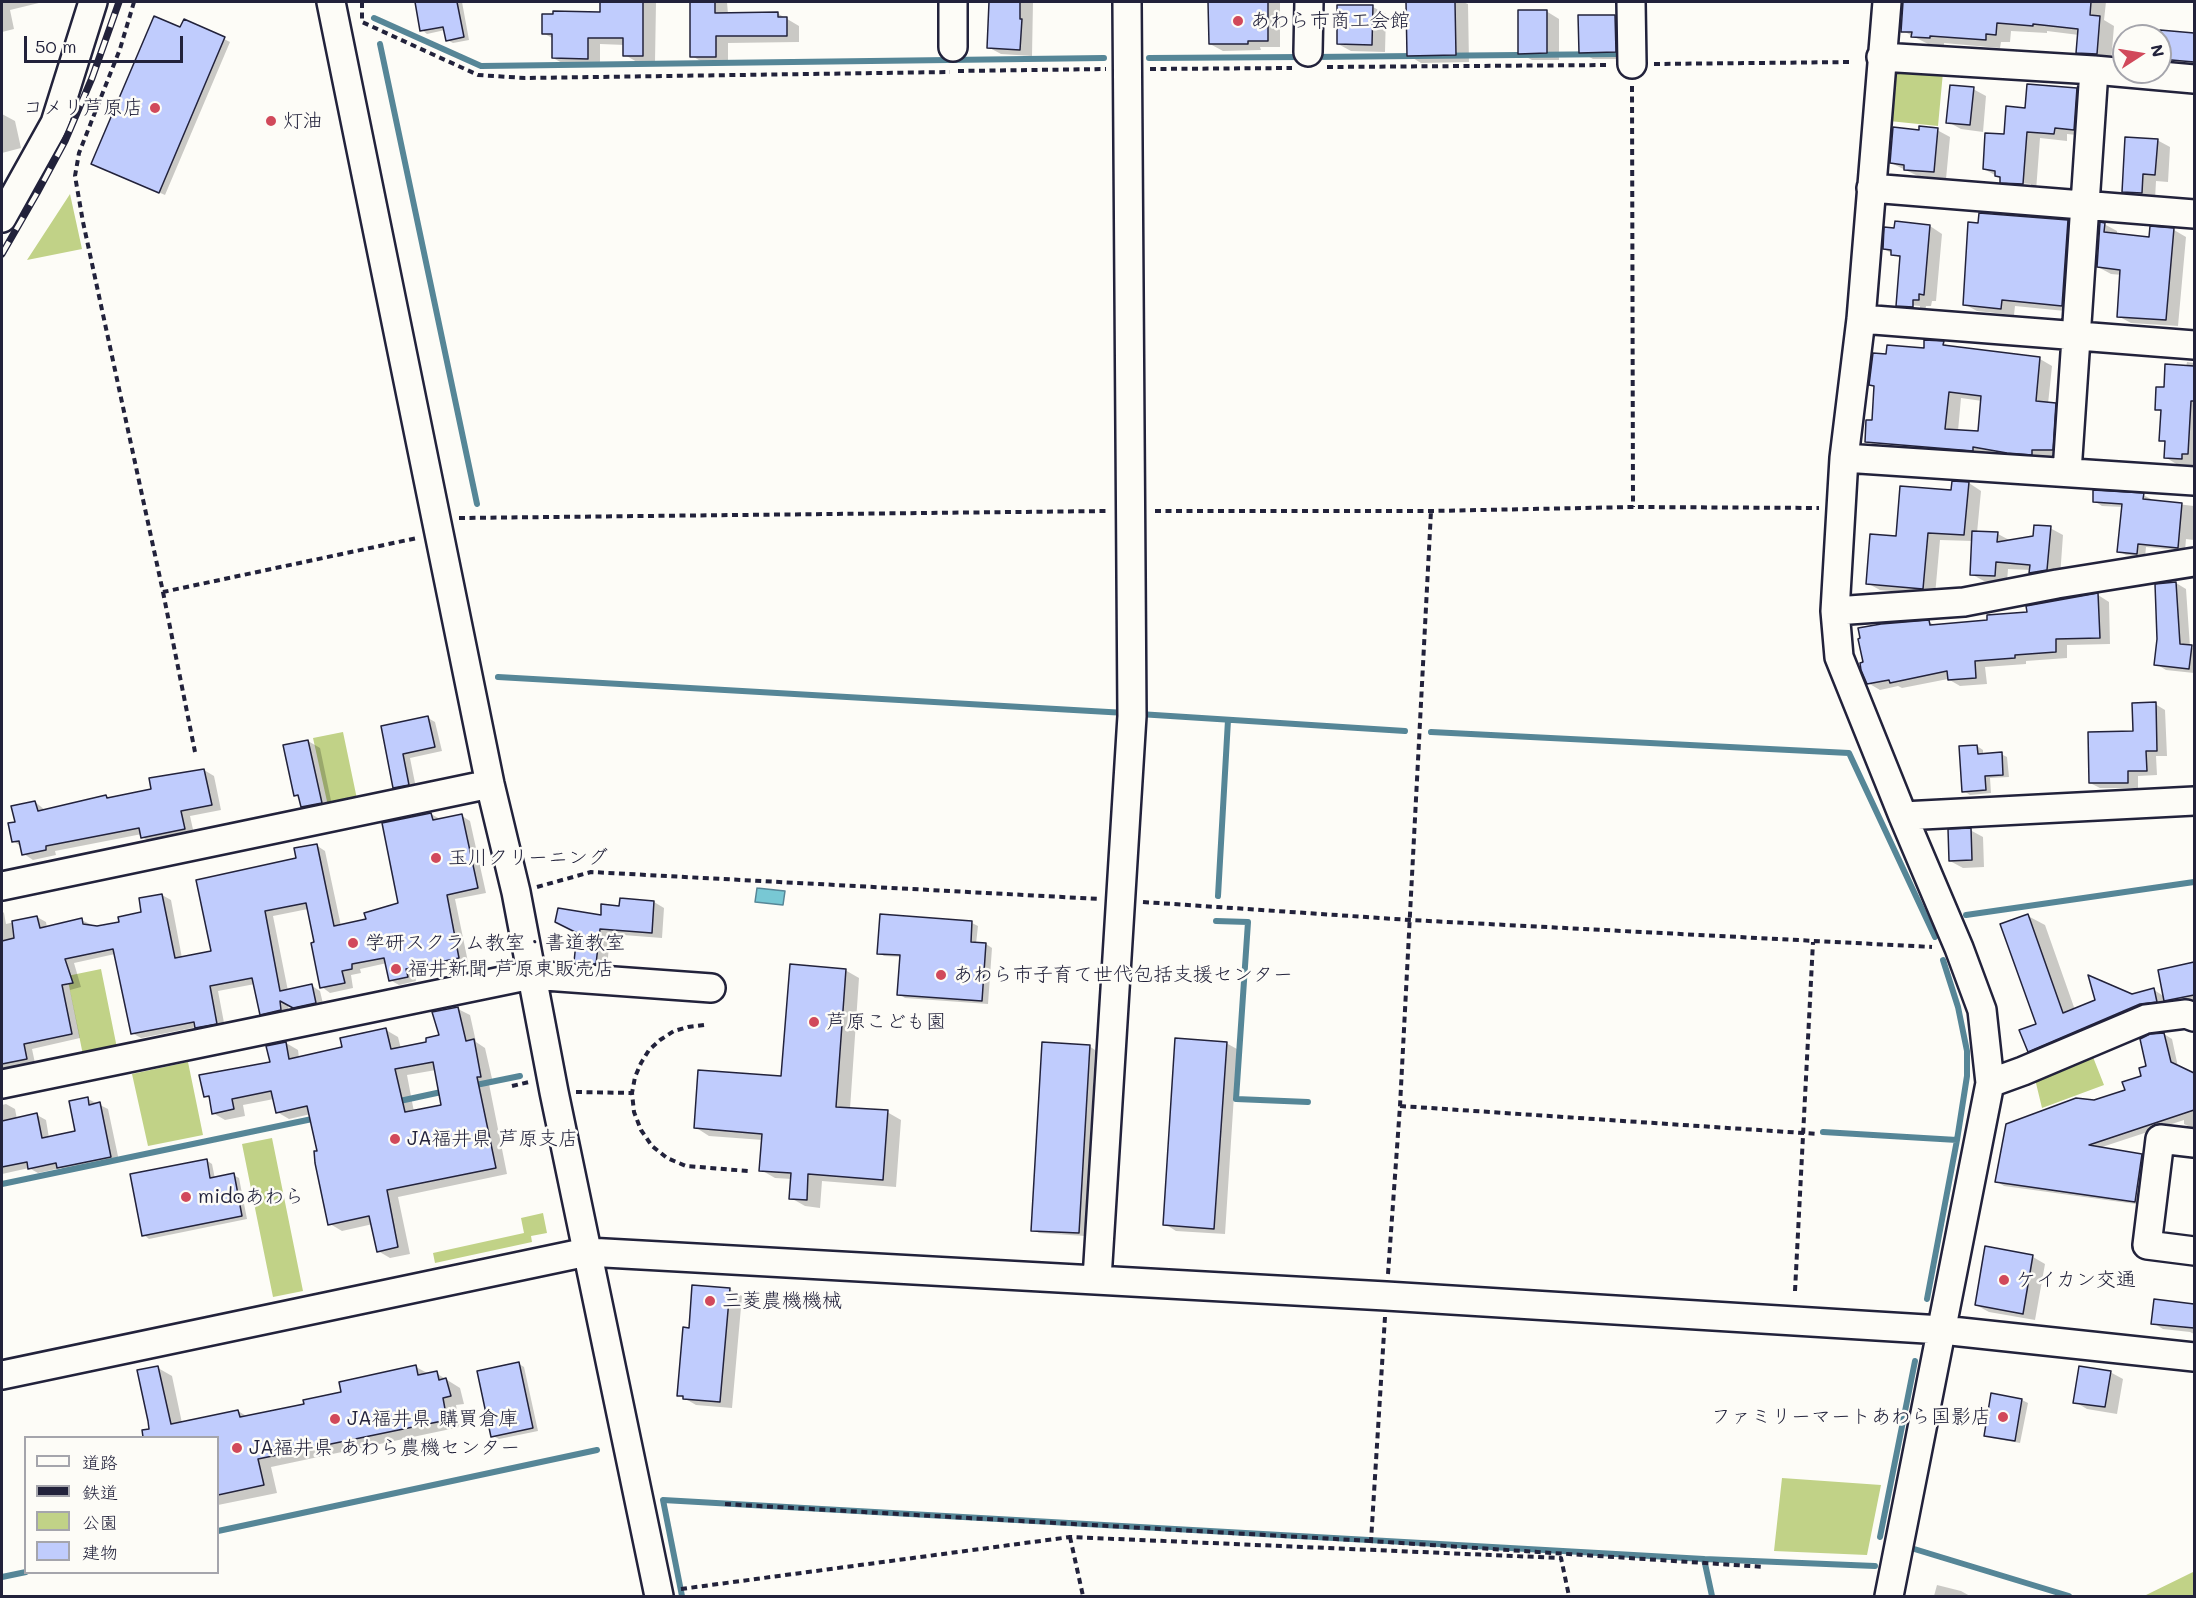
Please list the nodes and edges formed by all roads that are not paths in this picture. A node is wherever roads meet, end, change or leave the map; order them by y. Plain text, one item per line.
1 (93, 2) edge
2 (331, 2) edge
3 (953, 2) edge
4 (1126, 2) edge
5 (1309, 2) edge
6 (1631, 2) edge
7 (1887, 2) edge
8 (953, 47) dead end
9 (1881, 57) junction
10 (1313, 62) road end
11 (1632, 64) road end
12 (2094, 70) junction
13 (2194, 80) edge
14 (1871, 188) junction
15 (2084, 206) junction
16 (2194, 214) edge
17 (2, 218) edge
18 (1862, 319) junction
19 (2076, 337) junction
20 (2194, 345) edge
21 (1845, 458) junction
22 (2067, 472) junction
23 (2194, 481) edge
24 (2194, 562) edge
25 (1835, 610) junction
26 (490, 784) junction
27 (2194, 801) edge
28 (1903, 816) junction
29 (2, 886) edge
30 (531, 975) junction
31 (711, 988) dead end
32 (2194, 1017) edge
33 (1990, 1083) junction
34 (2, 1084) edge
35 (2194, 1143) edge
36 (2194, 1251) edge
37 (587, 1252) junction
38 (1098, 1279) junction
39 (1942, 1330) junction
40 (2194, 1357) edge
41 (2, 1375) edge
42 (658, 1594) edge
43 (1888, 1596) edge

1 - 17 street
2 - 26 street
3 - 8 street
4 - 38 street
5 - 10 street
6 - 11 street
7 - 9 street
9 - 12 street
9 - 14 street
12 - 13 street
12 - 15 street
14 - 15 street
14 - 18 street
15 - 16 street
15 - 19 street
18 - 19 street
18 - 21 street
19 - 20 street
19 - 22 street
21 - 22 street
21 - 25 street
22 - 23 street
24 - 25 street
25 - 28 street
26 - 29 street
26 - 30 street
27 - 28 street
28 - 33 street
30 - 31 street
30 - 34 street
30 - 37 street
32 - 33 street
33 - 39 street
35 - 36 street
37 - 38 street
37 - 41 street
37 - 42 street
38 - 39 street
39 - 40 street
39 - 43 street

